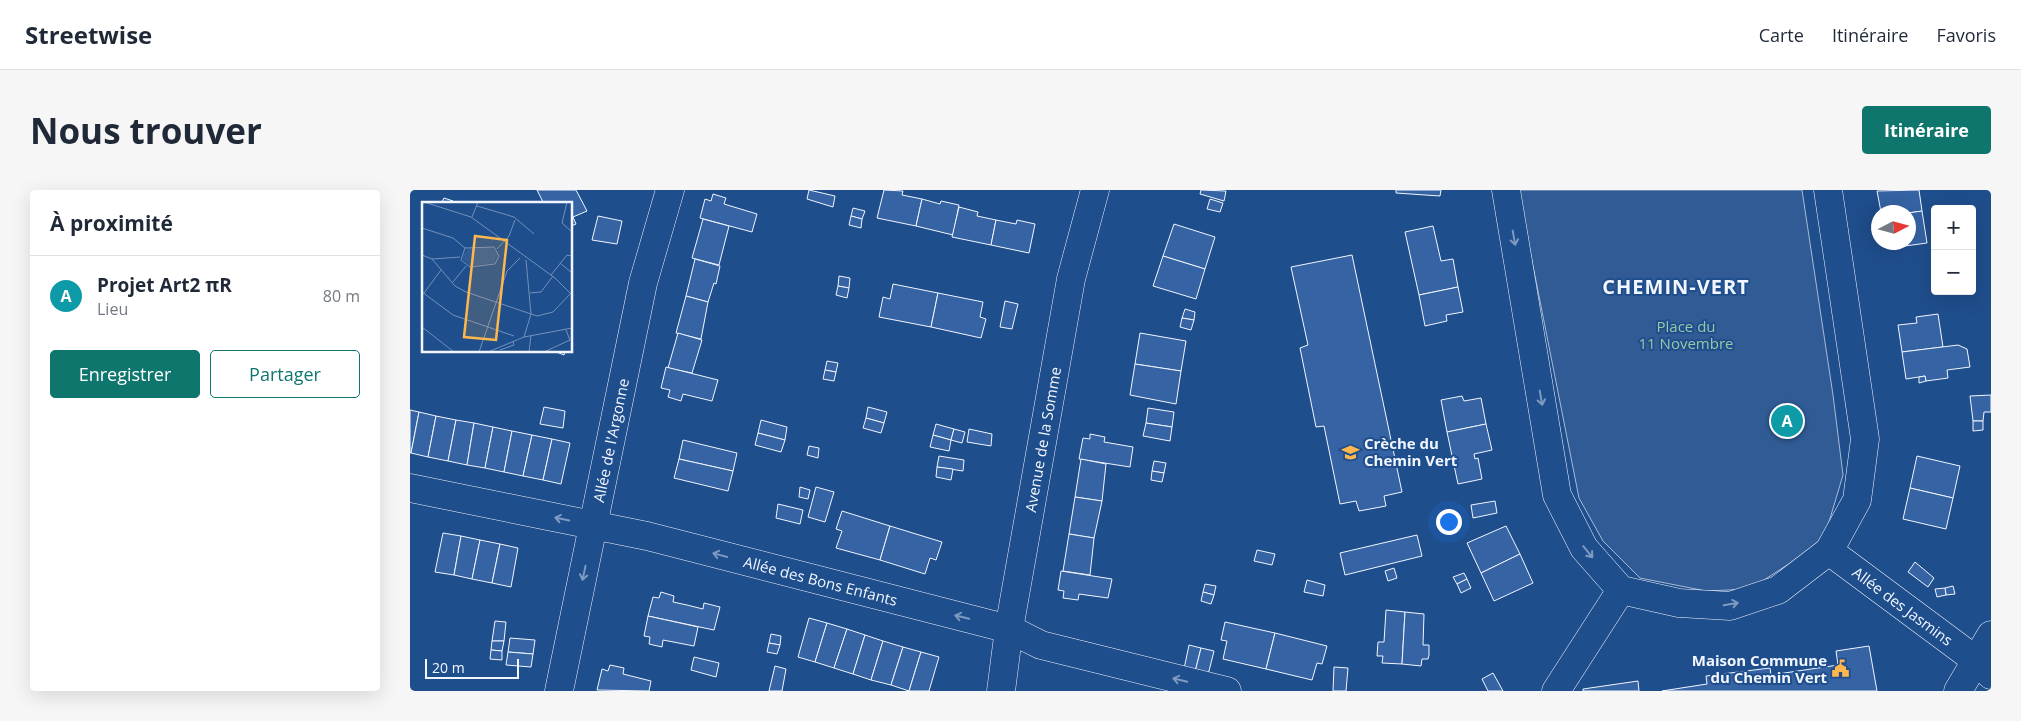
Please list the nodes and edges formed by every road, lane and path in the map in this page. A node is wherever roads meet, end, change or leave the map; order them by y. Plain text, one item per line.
1 (670, 190) edge
2 (1095, 190) edge
3 (1506, 190) edge
4 (1828, 190) edge
5 (410, 488) edge
6 (594, 526) junction
7 (1829, 551) junction
8 (1621, 590) junction
9 (1009, 629) junction
10 (1991, 635) edge
11 (1984, 668) edge
12 (559, 691) edge
13 (1001, 691) edge
14 (1227, 691) edge
15 (1556, 691) edge
16 (1958, 691) edge

1 - 6 street, Allée de l'Argonne
2 - 9 street, Avenue de la Somme
3 -> 8 street
4 - 7 street
6 -> 5 street, Allée des Bons Enfants
9 -> 6 street, Allée des Bons Enfants
6 -> 12 street, Allée de l'Argonne
8 -> 7 street
7 - 11 street, Allée des Jasmins
8 - 15 street
9 - 13 street, Avenue de la Somme
14 -> 9 street, Allée des Bons Enfants
10 - 11 street
11 - 16 street

